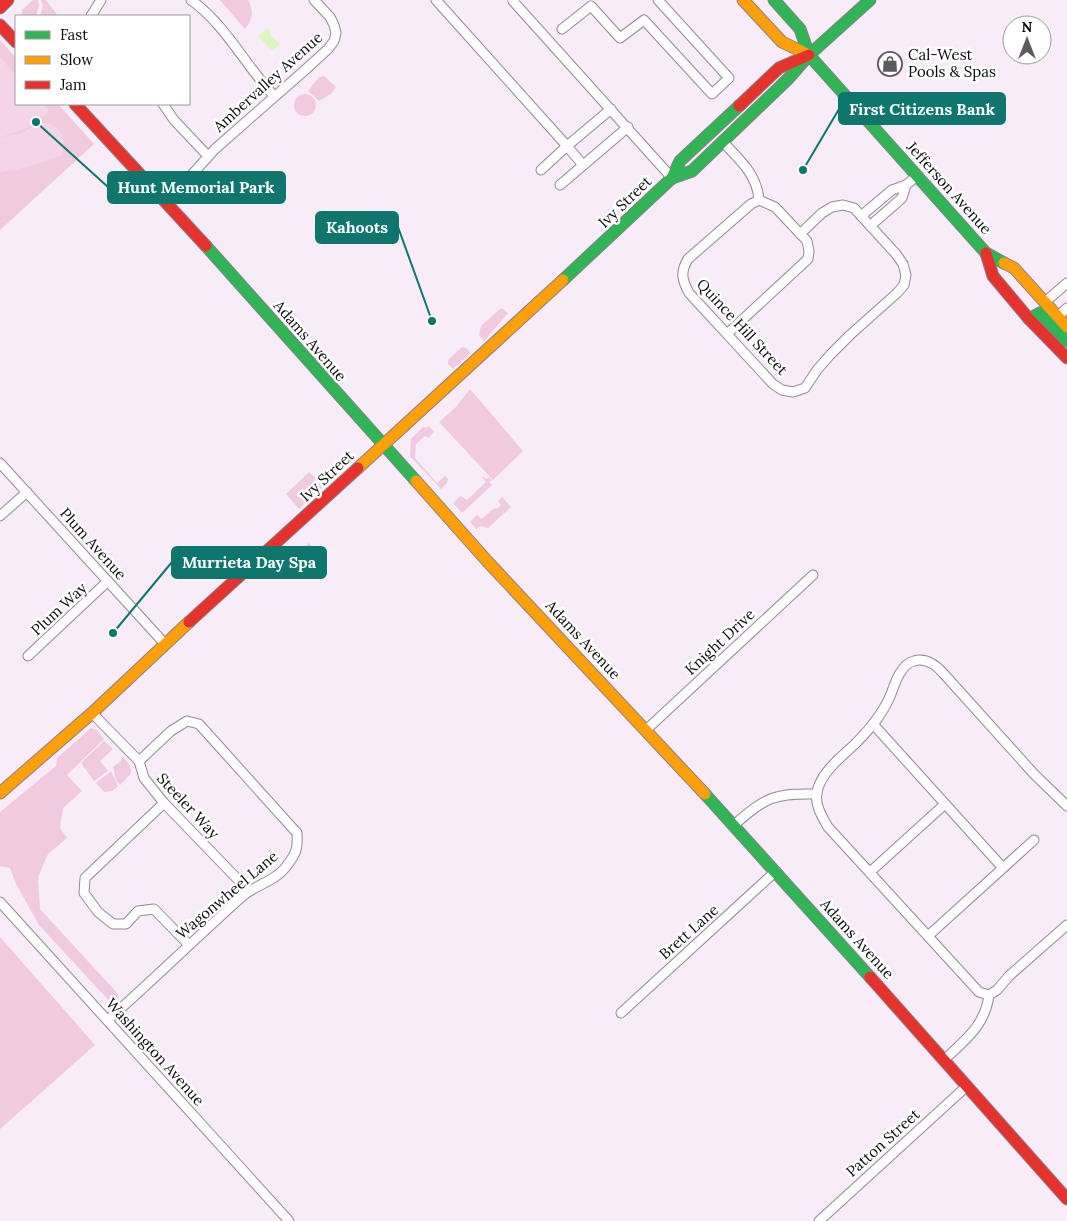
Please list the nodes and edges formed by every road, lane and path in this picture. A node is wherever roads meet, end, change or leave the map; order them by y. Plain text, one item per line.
1 (8, 0) edge
2 (101, 0) edge
3 (191, 0) edge
4 (314, 0) edge
5 (436, 0) edge
6 (514, 0) edge
7 (658, 0) edge
8 (743, 0) edge
9 (774, 0) edge
10 (870, 0) edge
11 (589, 3) edge
12 (0, 8) edge
13 (91, 15) edge
14 (0, 25) edge
15 (562, 29) dead end
16 (15, 41) edge
17 (809, 54) junction
18 (274, 96) junction
19 (76, 105) edge
20 (164, 105) edge
21 (611, 109) junction
22 (628, 127) junction
23 (722, 141) junction
24 (567, 146) junction
25 (208, 156) junction
26 (583, 165) junction
27 (541, 170) dead end
28 (917, 176) junction
29 (672, 178) junction
30 (187, 180) dead end
31 (560, 185) dead end
32 (906, 185) junction
33 (759, 200) junction
34 (861, 216) junction
35 (870, 226) junction
36 (800, 234) junction
37 (986, 252) junction
38 (1067, 283) edge
39 (1044, 302) junction
40 (1067, 308) edge
41 (1058, 316) junction
42 (1029, 319) junction
43 (1067, 327) edge
44 (727, 334) junction
45 (1067, 341) edge
46 (1067, 358) edge
47 (383, 445) junction
48 (0, 463) edge
49 (27, 492) junction
50 (0, 516) edge
51 (813, 575) dead end
52 (108, 581) junction
53 (165, 644) junction
54 (28, 656) dead end
55 (92, 713) junction
56 (873, 724) junction
57 (646, 730) junction
58 (139, 761) junction
59 (0, 793) edge
60 (817, 794) junction
61 (164, 802) junction
62 (946, 804) junction
63 (1067, 806) edge
64 (734, 825) junction
65 (1034, 840) dead end
66 (1003, 868) junction
67 (776, 871) junction
68 (870, 872) junction
69 (249, 891) junction
70 (0, 902) edge
71 (1067, 925) edge
72 (928, 936) junction
73 (188, 944) junction
74 (989, 995) junction
75 (620, 1013) dead end
76 (108, 1020) junction
77 (944, 1060) junction
78 (967, 1086) junction
79 (1067, 1199) edge
80 (289, 1221) edge
81 (819, 1221) edge

1 - 12 street
2 - 13 street
3 - 18 street
4 - 18 street, Ambervalley Avenue
5 - 24 street
6 - 21 street
7 - 11 street
8 - 17 street, Jefferson Avenue
9 - 17 street, Jefferson Avenue
10 - 17 street
11 - 15 street
14 - 16 street
17 - 23 street, Ivy Street
17 - 28 street, Jefferson Avenue
17 - 29 street, Ivy Street
18 - 25 street, Ambervalley Avenue
19 - 47 street, Adams Avenue
20 - 25 street
21 - 22 street
21 - 24 street
22 - 26 street
22 - 29 street
23 - 29 street, Ivy Street
23 - 33 street
24 - 26 street
24 - 27 street
25 - 30 street, Ambervalley Avenue
26 - 31 street
28 - 32 street
28 - 37 street, Jefferson Avenue
29 - 47 street, Ivy Street
32 - 34 street
32 - 35 street
33 - 36 street
33 - 44 street, Quince Hill Street
34 - 35 street
34 - 36 street
35 - 44 street, Quince Hill Street
36 - 44 street
37 - 39 street, Jefferson Avenue
37 - 42 street, Jefferson Avenue
38 - 39 street
39 - 41 street, Jefferson Avenue
40 - 41 street
41 - 43 street, Jefferson Avenue
42 - 45 street
42 - 46 street, Jefferson Avenue
47 - 53 street, Ivy Street
47 - 57 street, Adams Avenue
48 - 49 street, Plum Avenue
49 - 50 street
49 - 52 street, Plum Avenue
51 - 57 street, Knight Drive
52 - 53 street, Plum Avenue
52 - 54 street, Plum Way
53 - 55 street, Ivy Street
55 - 58 street, Steeler Way
55 - 59 street, Ivy Street
56 - 60 street
56 - 62 street
56 - 63 street
57 - 64 street, Adams Avenue
58 - 61 street, Steeler Way
58 - 69 street, Wagonwheel Lane
60 - 64 street
60 - 68 street
61 - 69 street, Steeler Way
61 - 73 street
62 - 66 street
62 - 68 street
64 - 67 street, Adams Avenue
65 - 66 street
66 - 72 street
67 - 75 street, Brett Lane
67 - 77 street, Adams Avenue
68 - 72 street
69 - 73 street, Wagonwheel Lane
70 - 76 street, Washington Avenue
71 - 74 street
72 - 74 street
73 - 76 street, Wagonwheel Lane
74 - 77 street
76 - 80 street, Washington Avenue
77 - 78 street, Adams Avenue
78 - 79 street, Adams Avenue
78 - 81 street, Patton Street

